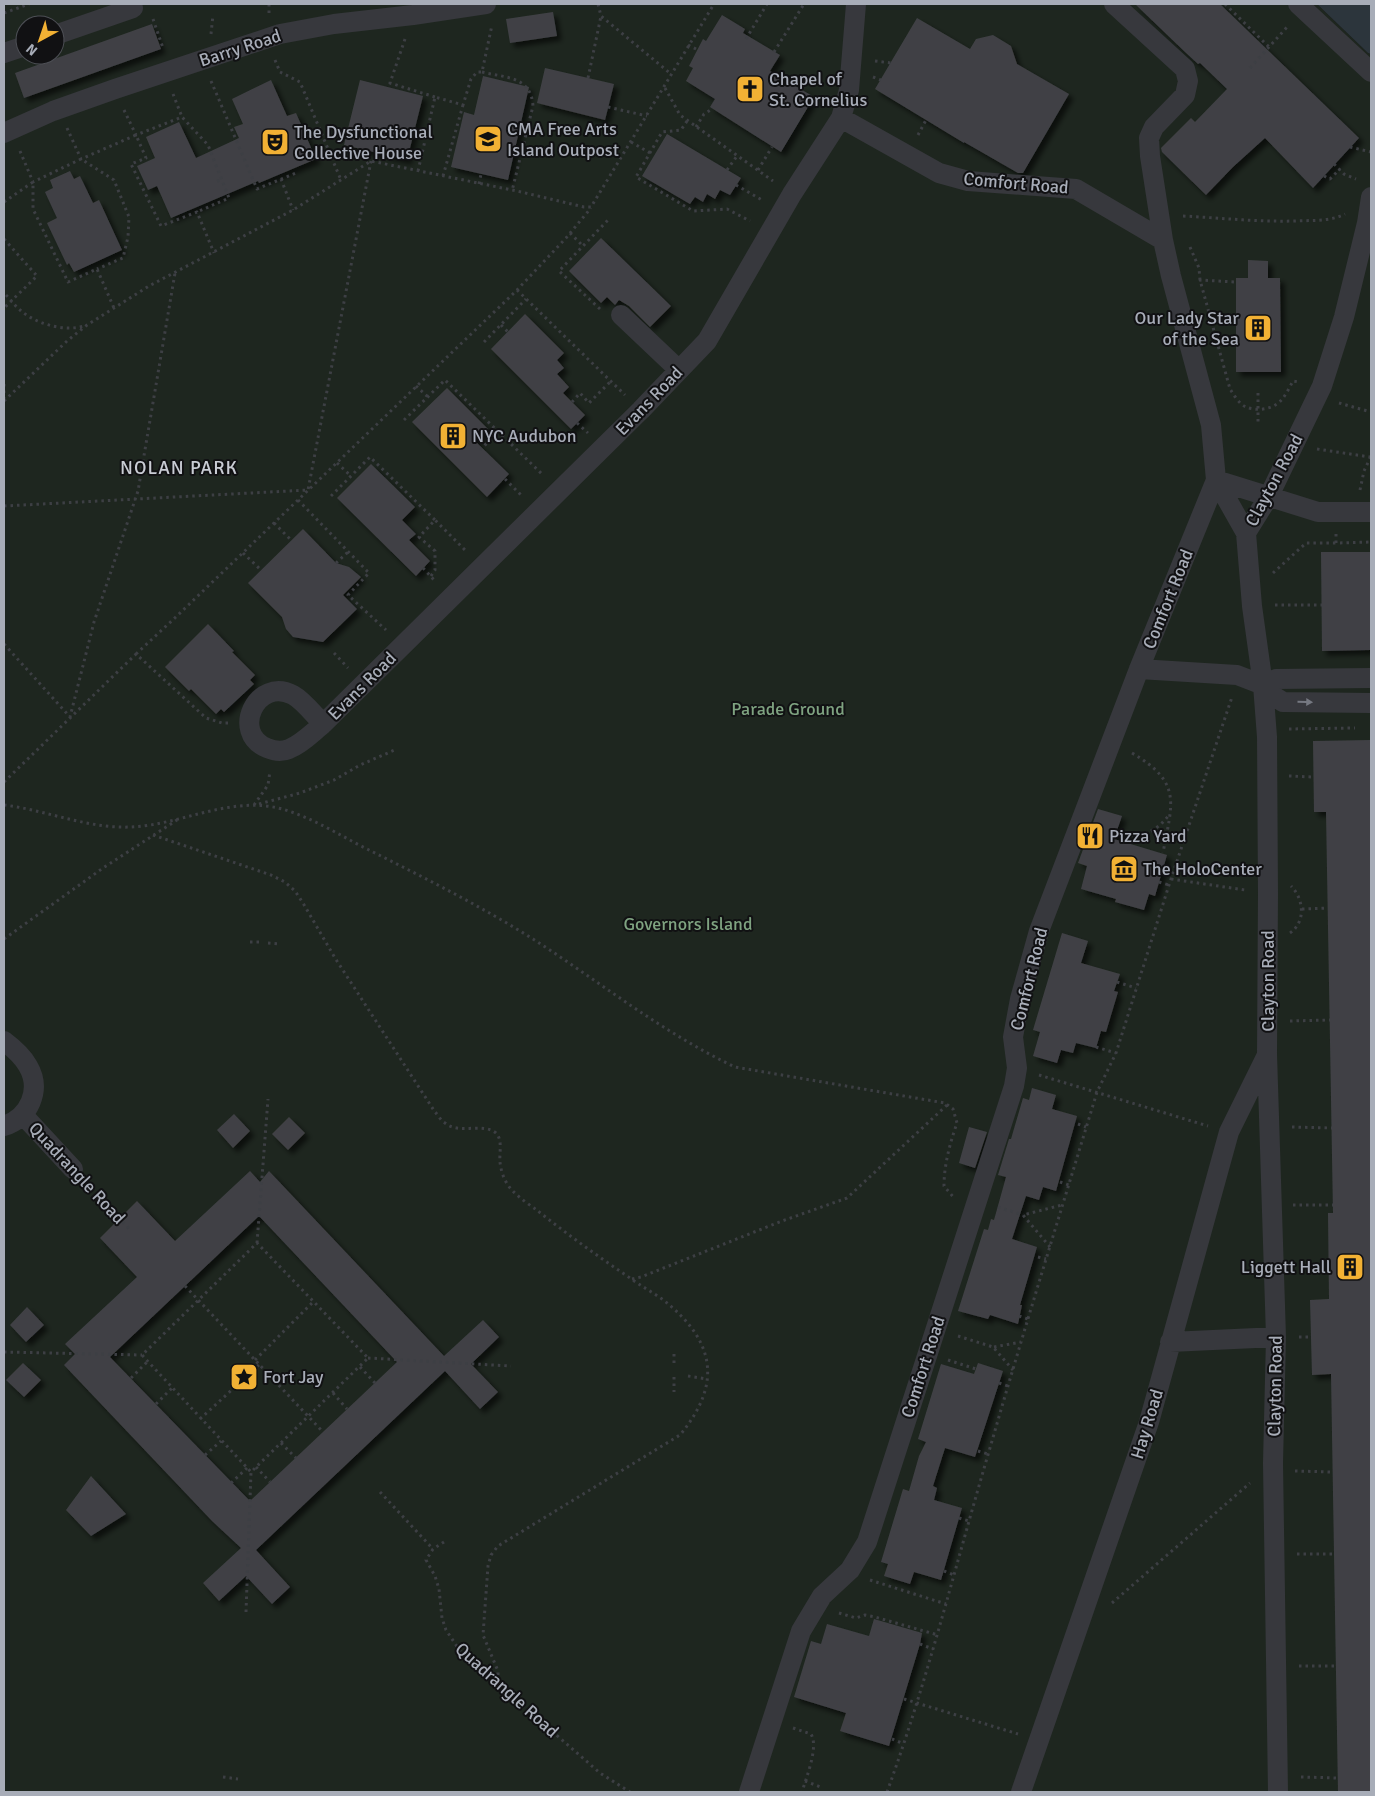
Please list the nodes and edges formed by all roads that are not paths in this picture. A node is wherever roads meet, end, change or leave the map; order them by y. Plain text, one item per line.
1 (856, 4) edge
2 (1114, 4) edge
3 (464, 6) edge
4 (1301, 6) edge
5 (133, 8) dead end
6 (490, 11) edge
7 (65, 32) edge
8 (1371, 72) edge
9 (840, 118) junction
10 (8, 131) edge
11 (1371, 198) edge
12 (1369, 223) edge
13 (1163, 240) junction
14 (621, 316) dead end
15 (679, 370) junction
16 (1216, 480) junction
17 (1268, 496) junction
18 (1365, 512) edge
19 (1246, 533) junction
20 (1140, 669) junction
21 (1371, 678) edge
22 (1263, 685) junction
23 (1371, 703) edge
24 (323, 724) junction
25 (4, 1041) edge
26 (1267, 1054) junction
27 (22, 1115) junction
28 (4, 1126) edge
29 (73, 1169) road end
30 (1276, 1337) junction
31 (1170, 1342) junction
32 (1278, 1784) edge
33 (749, 1792) edge
34 (1021, 1792) edge

1 - 9 street, Evans Road
2 - 13 street, Comfort Road
3 - 6 street, Barry Road
3 - 10 street, Barry Road
4 - 8 street
5 - 7 street
9 - 13 street, Comfort Road
9 - 15 street, Evans Road
11 - 12 street, Clayton Road
12 - 17 street, Clayton Road
13 - 16 street, Comfort Road
14 - 15 street
15 - 24 street, Evans Road
16 - 17 street
16 - 19 street
16 - 20 street, Comfort Road
17 - 18 street
17 - 19 street, Clayton Road
19 - 22 street, Clayton Road
20 - 22 street
20 - 33 street, Comfort Road
21 - 22 street
22 -> 23 street
22 - 26 street, Clayton Road
24 - 24 street, Evans Road
25 - 27 street, Quadrangle Road
26 - 30 street, Clayton Road
26 - 31 street, Hay Road
27 - 28 street, Quadrangle Road
27 - 29 street, Quadrangle Road
30 - 31 street
30 - 32 street, Clayton Road
31 - 34 street, Hay Road

